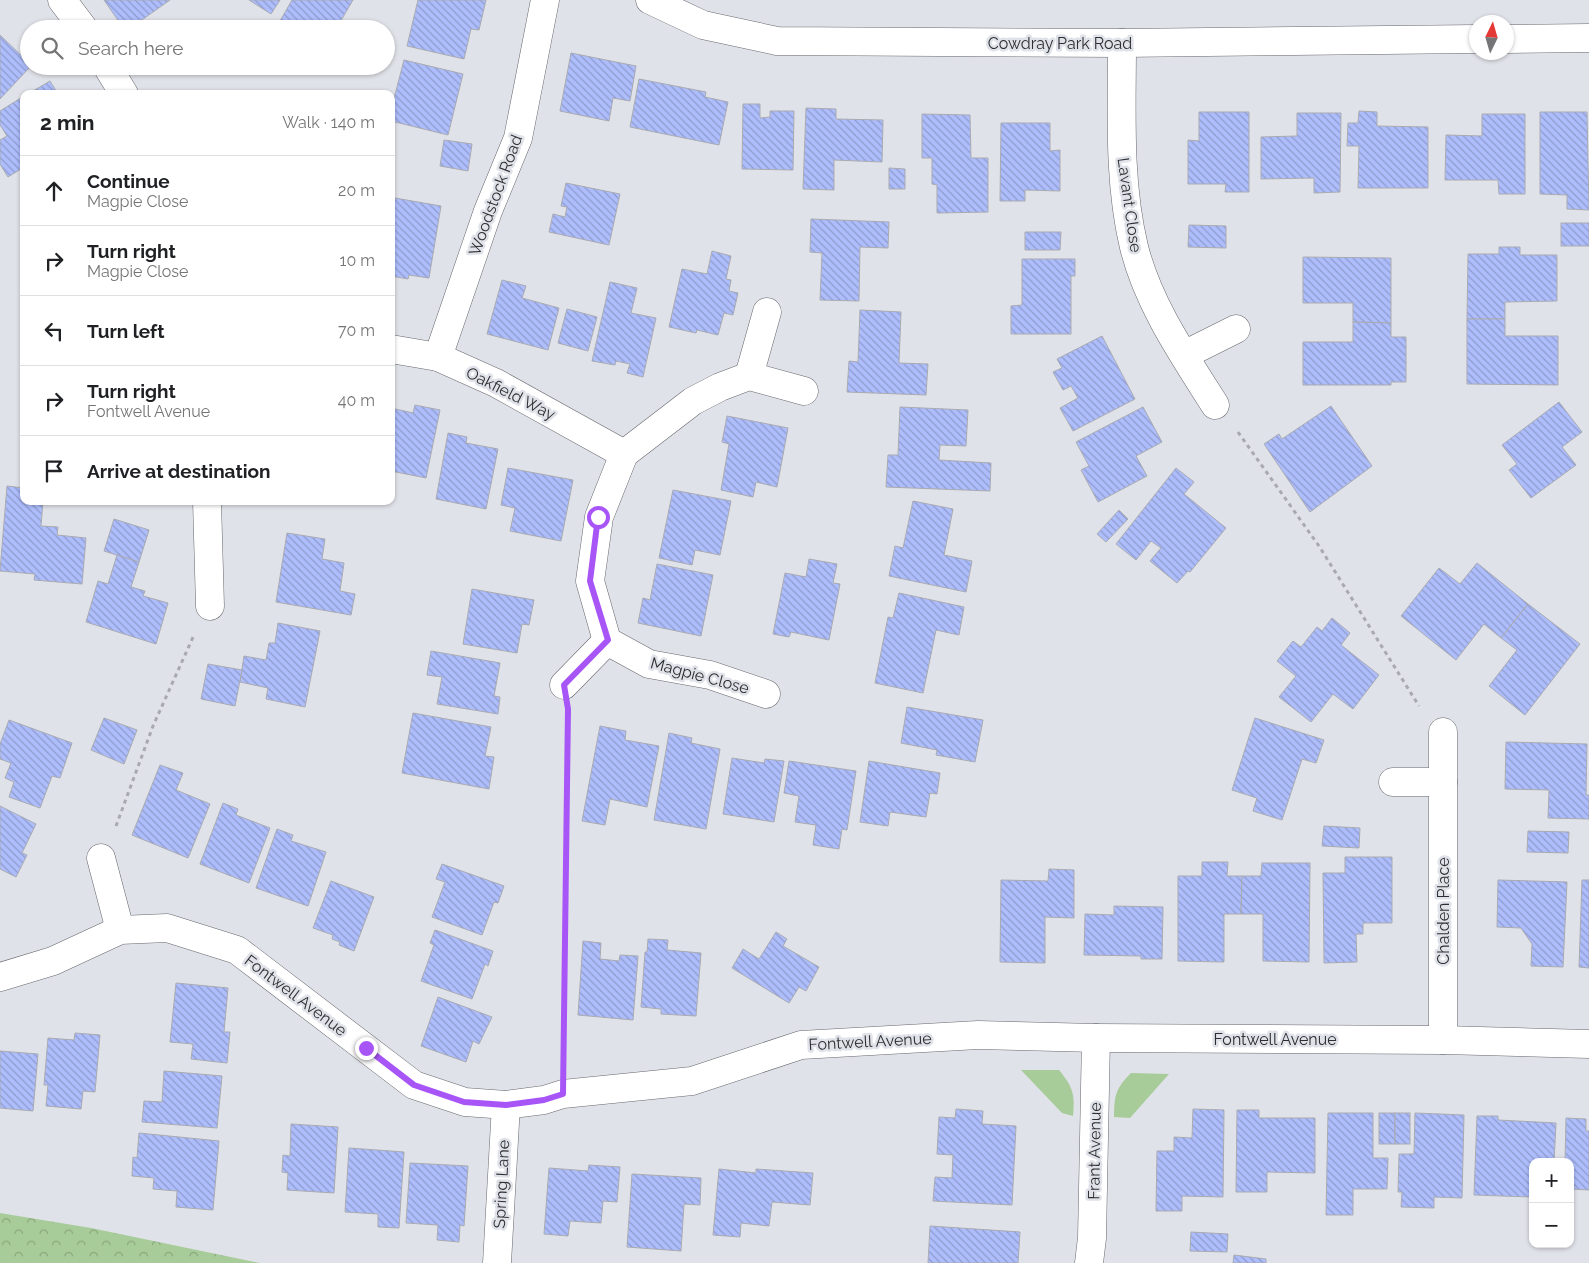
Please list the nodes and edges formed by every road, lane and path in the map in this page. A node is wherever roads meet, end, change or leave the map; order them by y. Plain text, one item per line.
1 (62, 0) edge
2 (545, 0) edge
3 (650, 0) edge
4 (77, 20) edge
5 (1589, 38) edge
6 (1469, 39) edge
7 (1514, 39) edge
8 (1122, 43) junction
9 (112, 75) edge
10 (122, 90) edge
11 (767, 312) dead end
12 (1236, 329) dead end
13 (395, 349) edge
14 (1184, 356) junction
15 (438, 357) junction
16 (750, 376) junction
17 (804, 391) dead end
18 (1215, 405) joint
19 (624, 454) junction
20 (207, 505) edge
21 (210, 606) joint
22 (608, 640) junction
23 (564, 685) joint
24 (766, 694) dead end
25 (1443, 732) joint
26 (1394, 782) dead end
27 (1443, 782) junction
28 (101, 858) joint
29 (120, 930) junction
30 (0, 977) edge
31 (1096, 1038) junction
32 (1442, 1040) junction
33 (1589, 1044) edge
34 (563, 1094) junction
35 (506, 1105) junction
36 (497, 1263) edge
37 (1088, 1263) edge

1 - 4 street
2 - 15 street, Woodstock Road
3 - 8 street, Cowdray Park Road
5 - 7 street
6 - 8 street, Cowdray Park Road
8 - 14 street, Lavant Close
9 - 10 street
11 - 16 street
12 - 14 street
13 - 15 street, Oakfield Way
14 - 18 street, Lavant Close
15 - 19 street, Oakfield Way
16 - 17 street
16 - 19 street
18 - 25 path
19 - 22 street
20 - 21 street
21 - 28 path
22 - 23 street
22 - 24 street, Magpie Close
23 - 34 path
25 - 27 street, Chalden Place
26 - 27 street
27 - 32 street, Chalden Place
28 - 29 street
29 - 30 street, Fontwell Avenue
29 - 35 street, Fontwell Avenue
31 - 32 street, Fontwell Avenue
31 - 34 street, Fontwell Avenue
31 - 37 street, Frant Avenue
32 - 33 street, Fontwell Avenue
34 - 35 street, Fontwell Avenue
35 - 36 street, Spring Lane

